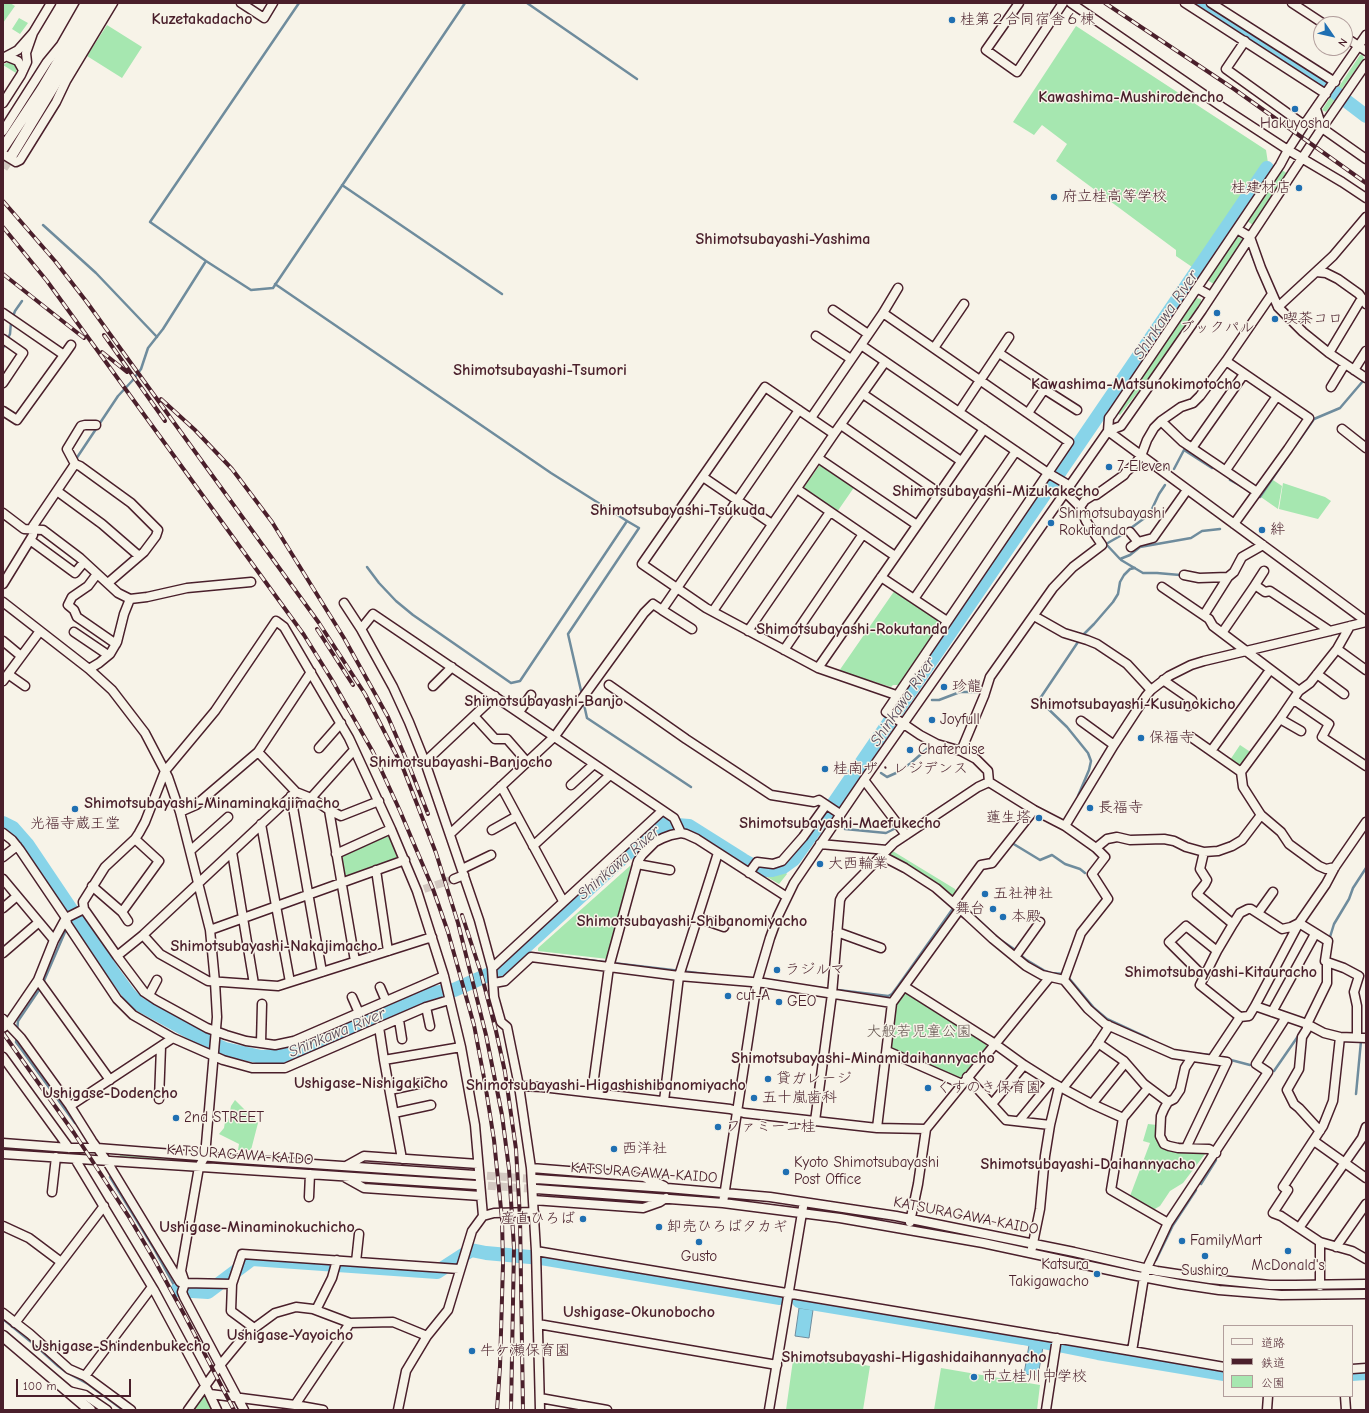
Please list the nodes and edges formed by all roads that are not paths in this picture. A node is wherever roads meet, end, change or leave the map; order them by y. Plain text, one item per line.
1 (50, 3) edge
2 (85, 3) edge
3 (93, 3) edge
4 (104, 3) edge
5 (113, 3) edge
6 (240, 3) edge
7 (273, 3) edge
8 (1018, 3) edge
9 (1063, 3) edge
10 (1071, 3) edge
11 (1185, 3) edge
12 (1211, 3) edge
13 (1292, 3) edge
14 (1313, 17) edge
15 (33, 33) junction
16 (1366, 35) edge
17 (1245, 41) junction
18 (1353, 43) edge
19 (1358, 46) junction
20 (1366, 51) edge
21 (5, 57) edge
22 (1366, 64) edge
23 (23, 70) junction
24 (1330, 88) junction
25 (3, 103) edge
26 (1316, 109) junction
27 (1304, 125) junction
28 (1322, 128) junction
29 (3, 131) edge
30 (3, 148) tunnel mouth
31 (1288, 150) junction
32 (7, 155) edge
33 (1302, 158) junction
34 (1366, 159) edge
35 (1366, 198) edge
36 (1366, 217) edge
37 (1237, 229) junction
38 (1250, 237) junction
39 (1316, 272) junction
40 (898, 288) dead end
41 (1197, 288) junction
42 (1272, 294) junction
43 (1211, 296) junction
44 (1364, 301) edge
45 (964, 304) dead end
46 (1278, 307) junction
47 (833, 310) dead end
48 (3, 313) edge
49 (883, 313) junction
50 (868, 334) junction
51 (816, 336) dead end
52 (1009, 337) dead end
53 (5, 340) edge
54 (71, 345) dead end
55 (861, 345) junction
56 (934, 348) junction
57 (1366, 352) edge
58 (999, 353) junction
59 (1329, 353) junction
60 (64, 355) junction
61 (850, 359) junction
62 (1226, 361) junction
63 (885, 362) junction
64 (1346, 364) junction
65 (1354, 370) junction
66 (1244, 374) junction
67 (1366, 378) edge
68 (981, 380) junction
69 (3, 383) edge
70 (1331, 387) dead end
71 (1044, 389) junction
72 (863, 394) junction
73 (1277, 396) junction
74 (799, 410) junction
75 (1077, 410) dead end
76 (3, 411) edge
77 (959, 412) junction
78 (1028, 413) junction
79 (811, 418) junction
80 (1161, 421) junction
81 (96, 425) dead end
82 (840, 425) junction
83 (984, 429) junction
84 (1342, 429) dead end
85 (1108, 431) junction
86 (834, 434) junction
87 (1192, 448) junction
88 (1366, 448) edge
89 (1016, 451) junction
90 (1141, 456) junction
91 (818, 458) junction
92 (961, 461) junction
93 (75, 464) junction
94 (1226, 470) junction
95 (1053, 476) junction
96 (703, 477) junction
97 (797, 489) junction
98 (1068, 489) junction
99 (1187, 490) junction
100 (57, 491) junction
101 (1257, 492) junction
102 (939, 493) junction
103 (738, 501) junction
104 (1080, 507) junction
105 (830, 512) junction
106 (3, 513) edge
107 (772, 524) junction
108 (1234, 524) junction
109 (917, 525) junction
110 (33, 530) junction
111 (1130, 532) dead end
112 (863, 534) junction
113 (30, 540) junction
114 (1263, 545) junction
115 (139, 556) junction
116 (895, 556) junction
117 (84, 562) junction
118 (1264, 571) dead end
119 (98, 574) junction
120 (1184, 575) dead end
121 (881, 577) junction
122 (1228, 577) junction
123 (251, 582) dead end
124 (108, 583) junction
125 (3, 584) edge
126 (1255, 585) junction
127 (677, 587) junction
128 (1162, 587) dead end
129 (130, 599) junction
130 (914, 599) junction
131 (3, 602) edge
132 (344, 602) dead end
133 (662, 610) junction
134 (713, 611) junction
135 (1204, 615) junction
136 (1034, 616) junction
137 (947, 621) junction
138 (1366, 621) edge
139 (1350, 626) junction
140 (362, 629) junction
141 (692, 629) dead end
142 (748, 630) junction
143 (40, 631) junction
144 (1330, 631) junction
145 (74, 632) dead end
146 (1222, 633) junction
147 (3, 641) edge
148 (116, 644) junction
149 (1337, 649) junction
150 (784, 650) junction
151 (1245, 651) junction
152 (108, 655) junction
153 (21, 656) junction
154 (452, 667) junction
155 (818, 668) junction
156 (89, 669) junction
157 (1270, 670) junction
158 (1366, 670) edge
159 (311, 672) junction
160 (8, 674) junction
161 (1317, 674) junction
162 (1163, 680) junction
163 (3, 681) edge
164 (609, 685) dead end
165 (24, 686) dead end
166 (433, 686) dead end
167 (1151, 690) junction
168 (1299, 691) junction
169 (1344, 694) dead end
170 (531, 695) dead end
171 (896, 695) junction
172 (495, 696) junction
173 (1294, 700) junction
174 (1188, 706) dead end
175 (519, 712) junction
176 (474, 716) junction
177 (1280, 719) junction
178 (1081, 721) dead end
179 (900, 722) junction
180 (341, 723) junction
181 (1301, 732) dead end
182 (554, 736) junction
183 (1191, 737) dead end
184 (1114, 745) junction
185 (319, 748) dead end
186 (354, 750) junction
187 (961, 751) junction
188 (1211, 751) junction
189 (258, 752) junction
190 (425, 762) junction
191 (527, 762) junction
192 (594, 764) junction
193 (1366, 766) edge
194 (165, 771) junction
195 (1241, 772) junction
196 (610, 775) junction
197 (864, 780) junction
198 (989, 782) junction
199 (571, 784) dead end
200 (501, 786) junction
201 (293, 794) junction
202 (311, 798) junction
203 (379, 801) junction
204 (829, 807) junction
205 (329, 810) junction
206 (1034, 810) junction
207 (662, 811) junction
208 (180, 812) junction
209 (840, 814) junction
210 (1261, 815) junction
211 (517, 816) junction
212 (228, 817) dead end
213 (1366, 822) edge
214 (261, 824) junction
215 (1065, 826) junction
216 (391, 829) junction
217 (492, 830) dead end
218 (3, 833) edge
219 (681, 833) junction
220 (450, 834) junction
221 (906, 836) junction
222 (135, 839) junction
223 (820, 844) junction
224 (17, 846) junction
225 (533, 846) junction
226 (1096, 848) junction
227 (190, 850) junction
228 (232, 852) junction
229 (1204, 852) junction
230 (718, 853) junction
231 (884, 853) junction
232 (336, 854) junction
233 (491, 855) dead end
234 (3, 857) edge
235 (405, 860) junction
236 (637, 864) junction
237 (1335, 867) junction
238 (376, 870) junction
239 (670, 870) dead end
240 (463, 872) junction
241 (749, 873) junction
242 (3, 879) edge
243 (454, 879) tunnel mouth
244 (198, 883) junction
245 (341, 883) junction
246 (92, 886) junction
247 (1273, 892) dead end
248 (308, 894) junction
249 (17, 896) junction
250 (787, 897) junction
251 (563, 901) junction
252 (276, 906) junction
253 (957, 906) junction
254 (3, 908) edge
255 (82, 910) junction
256 (122, 912) junction
257 (1258, 914) junction
258 (243, 918) junction
259 (698, 918) junction
260 (67, 920) junction
261 (128, 921) dead end
262 (39, 922) junction
263 (1040, 922) dead end
264 (1233, 924) junction
265 (1299, 924) junction
266 (724, 927) dead end
267 (210, 930) junction
268 (837, 932) junction
269 (1315, 934) junction
270 (143, 935) junction
271 (432, 937) junction
272 (54, 940) junction
273 (881, 948) dead end
274 (388, 950) junction
275 (1217, 951) junction
276 (3, 953) edge
277 (117, 956) junction
278 (1015, 957) junction
279 (355, 961) junction
280 (1327, 962) junction
281 (609, 967) junction
282 (492, 968) junction
283 (322, 972) junction
284 (444, 976) junction
285 (679, 976) junction
286 (1204, 977) junction
287 (1049, 978) junction
288 (157, 980) dead end
289 (1064, 980) junction
290 (215, 982) junction
291 (290, 982) junction
292 (757, 982) junction
293 (494, 983) junction
294 (41, 984) junction
295 (254, 984) junction
296 (905, 986) junction
297 (380, 987) dead end
298 (832, 990) junction
299 (149, 995) junction
300 (352, 997) dead end
301 (449, 1000) junction
302 (386, 1001) junction
303 (892, 1003) junction
304 (262, 1004) dead end
305 (1255, 1006) junction
306 (426, 1008) junction
307 (1272, 1012) junction
308 (359, 1013) junction
309 (1240, 1017) junction
310 (1286, 1017) junction
311 (399, 1020) junction
312 (5, 1024) edge
313 (1111, 1024) junction
314 (1307, 1024) junction
315 (430, 1026) dead end
316 (379, 1027) junction
317 (215, 1035) junction
318 (1340, 1037) junction
319 (1357, 1037) junction
320 (174, 1038) junction
321 (1366, 1038) edge
322 (402, 1040) dead end
323 (261, 1043) junction
324 (1098, 1043) junction
325 (995, 1044) junction
326 (161, 1047) junction
327 (461, 1047) junction
328 (887, 1051) junction
329 (214, 1053) junction
330 (3, 1057) edge
331 (1192, 1057) junction
332 (384, 1060) junction
333 (1212, 1060) junction
334 (1126, 1063) junction
335 (1024, 1065) junction
336 (110, 1080) junction
337 (965, 1080) junction
338 (427, 1082) dead end
339 (1051, 1082) junction
340 (519, 1086) junction
341 (1061, 1088) junction
342 (1148, 1088) junction
343 (390, 1090) junction
344 (592, 1093) junction
345 (160, 1099) dead end
346 (664, 1101) junction
347 (1168, 1102) junction
348 (431, 1104) dead end
349 (992, 1104) junction
350 (1092, 1104) junction
351 (70, 1106) junction
352 (737, 1111) junction
353 (394, 1113) junction
354 (1123, 1118) junction
355 (815, 1121) junction
356 (1020, 1121) junction
357 (1050, 1125) junction
358 (877, 1128) junction
359 (1366, 1128) edge
360 (926, 1129) junction
361 (1320, 1131) junction
362 (1314, 1141) junction
363 (3, 1143) edge
364 (68, 1148) junction
365 (97, 1148) junction
366 (1186, 1148) junction
367 (1216, 1152) junction
368 (3, 1154) edge
369 (205, 1156) junction
370 (56, 1157) junction
371 (75, 1159) junction
372 (402, 1159) junction
373 (106, 1160) junction
374 (1344, 1163) junction
375 (478, 1164) junction
376 (199, 1167) junction
377 (345, 1167) junction
378 (531, 1168) junction
379 (310, 1174) junction
380 (475, 1175) tunnel mouth
381 (344, 1176) junction
382 (1366, 1178) edge
383 (536, 1179) tunnel mouth
384 (476, 1185) tunnel mouth
385 (667, 1188) junction
386 (536, 1189) tunnel mouth
387 (52, 1192) dead end
388 (724, 1193) junction
389 (481, 1196) junction
390 (309, 1197) dead end
391 (666, 1198) junction
392 (533, 1200) junction
393 (803, 1202) junction
394 (723, 1203) junction
395 (1366, 1204) edge
396 (104, 1206) junction
397 (534, 1212) junction
398 (802, 1212) junction
399 (483, 1216) junction
400 (911, 1219) junction
401 (1168, 1223) junction
402 (3, 1226) edge
403 (1299, 1228) junction
404 (908, 1229) junction
405 (359, 1234) dead end
406 (1320, 1242) junction
407 (1034, 1243) junction
408 (1336, 1247) junction
409 (536, 1254) junction
410 (1031, 1254) junction
411 (1366, 1259) edge
412 (337, 1260) junction
413 (61, 1262) junction
414 (356, 1262) junction
415 (460, 1268) junction
416 (1147, 1268) junction
417 (1144, 1277) junction
418 (232, 1284) junction
419 (1366, 1284) edge
420 (152, 1286) junction
421 (1320, 1286) junction
422 (184, 1287) junction
423 (788, 1293) junction
424 (1366, 1294) edge
425 (316, 1310) junction
426 (3, 1313) edge
427 (15, 1323) junction
428 (350, 1323) junction
429 (538, 1324) junction
430 (254, 1328) junction
431 (3, 1336) edge
432 (427, 1336) junction
433 (1056, 1343) junction
434 (1132, 1351) junction
435 (220, 1365) junction
436 (777, 1365) junction
437 (1223, 1367) edge
438 (1366, 1368) edge
439 (1353, 1369) edge
440 (85, 1376) junction
441 (205, 1385) junction
442 (68, 1391) junction
443 (210, 1394) junction
444 (1268, 1397) edge
445 (1345, 1397) edge
446 (238, 1398) junction
447 (540, 1398) junction
448 (295, 1405) junction
449 (90, 1410) edge
450 (107, 1410) edge
451 (131, 1410) edge
452 (188, 1410) edge
453 (217, 1410) edge
454 (244, 1410) edge
455 (323, 1410) edge
456 (398, 1410) edge
457 (540, 1410) edge
458 (607, 1410) edge
459 (769, 1410) edge
460 (1046, 1410) edge
461 (1267, 1410) edge
462 (1346, 1410) edge

1 - 15 street
2 - 29 street
3 - 30 main road
4 - 32 main road
5 - 32 street
6 - 7 street
8 - 9 street
10 - 31 street
11 - 17 street
12 - 24 street
13 - 14 street
15 - 21 street
15 - 23 street
16 - 19 street
17 - 24 street
17 - 27 street
18 - 19 street
19 - 20 street
19 - 24 street
21 - 23 street
22 - 28 street
23 - 25 street
24 - 26 street
26 - 27 street
26 - 28 street
27 - 31 street
28 - 33 street
28 - 34 street
31 - 33 street
31 - 37 street
33 - 35 street
33 - 38 street
36 - 39 street
37 - 38 street
37 - 41 street
38 - 42 street
38 - 43 street
39 - 44 street
39 - 46 street
40 - 49 street
41 - 43 street
41 - 85 street
42 - 46 street
42 - 62 street
43 - 85 street
44 - 59 street
45 - 56 street
46 - 59 street
47 - 50 street
48 - 60 street
49 - 50 street
49 - 56 street
50 - 55 street
51 - 61 street
52 - 58 street
53 - 69 street
54 - 60 street
55 - 61 street
55 - 63 street
56 - 68 street
57 - 65 street
58 - 68 street
58 - 71 street
59 - 64 street
60 - 76 street
61 - 79 street
62 - 66 street
62 - 80 street
63 - 72 street
63 - 77 street
64 - 65 street
64 - 70 street
65 - 67 street
66 - 73 street
66 - 87 street
68 - 77 street
68 - 78 street
71 - 75 street
71 - 78 street
72 - 82 street
72 - 92 street
73 - 94 street
73 - 101 street
74 - 79 street
74 - 96 street
74 - 103 street
77 - 83 street
78 - 95 street
79 - 86 street
80 - 87 street
80 - 90 street
81 - 93 street
82 - 86 street
82 - 102 street
83 - 89 street
83 - 92 street
84 - 88 street
85 - 90 street
85 - 98 street
86 - 91 street
87 - 94 street
89 - 95 street
89 - 130 street
90 - 99 street
90 - 104 street
91 - 97 street
91 - 109 street
92 - 102 street
93 - 100 street
93 - 115 street
94 - 101 street
95 - 98 street
95 - 137 street
96 - 103 street
96 - 127 street
97 - 105 street
97 - 107 street
98 - 104 street
98 - 179 street
99 - 108 street
99 - 111 street
100 - 110 street
100 - 115 street
101 - 108 street
102 - 109 street
103 - 107 street
103 - 127 street
104 - 136 street
105 - 112 street
105 - 142 street
106 - 110 street
107 - 134 street
108 - 114 street
109 - 116 street
110 - 113 street
110 - 117 street
112 - 116 street
112 - 150 street
113 - 117 street
113 - 125 street
114 - 122 street
114 - 138 street
115 - 124 street
116 - 121 street
117 - 119 street
118 - 126 street
119 - 124 street
119 - 148 street
120 - 122 street
121 - 130 street
121 - 155 street
122 - 135 street
123 - 129 street
124 - 129 street
126 - 144 street
126 - 146 street
127 - 133 street
127 - 134 street
128 - 135 street
129 - 148 street
130 - 137 street
131 - 143 street
132 - 140 street
133 - 141 street
133 - 182 street
134 - 142 street
135 - 146 street
136 - 167 street
136 - 187 street
137 - 171 street
138 - 139 street
139 - 144 street
139 - 149 street
140 - 154 street
140 - 190 street
142 - 150 street
143 - 153 street
143 - 156 street
144 - 151 street
145 - 152 street
146 - 151 street
147 - 153 street
148 - 152 street
149 - 158 street
149 - 161 street
150 - 155 street
151 - 157 street
151 - 162 street
152 - 156 street
153 - 160 street
154 - 166 street
154 - 172 street
155 - 171 street
156 - 194 street
157 - 168 street
157 - 188 street
159 - 180 street
159 - 189 street
159 - 194 street
160 - 163 street
160 - 165 street
161 - 168 street
161 - 169 street
162 - 167 street
162 - 174 street
164 - 204 street
167 - 184 street
168 - 173 street
170 - 175 street
171 - 179 street
172 - 175 street
172 - 176 street
173 - 177 street
173 - 193 street
175 - 182 street
176 - 190 street
176 - 191 street
177 - 181 street
177 - 195 street
178 - 184 street
179 - 187 street
179 - 197 street
180 - 185 street
180 - 186 street
182 - 191 street
182 - 192 street
183 - 188 street
184 - 215 street
186 - 202 street
186 - 203 street
187 - 198 street
188 - 195 street
189 - 201 street
189 - 208 street
190 - 220 street
191 - 200 street
192 - 196 street
192 - 199 street
194 - 208 street
194 - 222 street
195 - 210 street
196 - 207 street
196 - 225 street
197 - 209 street
197 - 221 street
198 - 206 street
198 - 221 street
200 - 211 street
200 - 220 street
201 - 202 street
201 - 214 street
201 - 248 street
202 - 205 street
203 - 205 street
203 - 216 street
204 - 209 street
204 - 241 street
205 - 232 street
206 - 215 street
206 - 253 street
207 - 219 street
207 - 251 street
208 - 227 street
209 - 223 street
210 - 229 street
210 - 237 street
211 - 217 street
211 - 225 street
212 - 227 street
213 - 237 street
214 - 228 street
214 - 252 street
215 - 226 street
216 - 232 street
216 - 235 street
218 - 224 street
219 - 230 street
219 - 236 street
220 - 240 street
221 - 231 street
222 - 246 street
222 - 256 street
223 - 231 street
223 - 250 street
224 - 234 street
224 - 260 street
225 - 251 street
226 - 229 street
226 - 289 street
227 - 244 street
228 - 244 street
228 - 258 street
229 - 264 street
230 - 241 street
230 - 259 street
231 - 253 street
231 - 268 street
232 - 245 street
233 - 240 street
235 - 238 street
235 - 271 street
236 - 239 street
236 - 281 street
237 - 265 street
238 - 245 street
238 - 274 street
240 - 243 street
240 - 282 street
241 - 250 street
242 - 249 street
244 - 267 street
244 - 270 street
245 - 248 street
245 - 279 street
246 - 255 street
246 - 256 street
247 - 257 street
248 - 252 street
248 - 283 street
249 - 254 street
249 - 262 street
250 - 292 street
251 - 282 street
252 - 258 street
252 - 291 street
253 - 278 street
253 - 296 street
255 - 260 street
255 - 277 street
256 - 261 street
257 - 264 street
257 - 265 street
258 - 267 street
258 - 295 street
259 - 266 street
259 - 285 street
260 - 272 street
260 - 320 street
262 - 272 street
262 - 276 street
263 - 278 street
264 - 275 street
265 - 269 street
265 - 305 street
267 - 290 street
268 - 273 street
268 - 298 street
269 - 280 street
269 - 307 street
270 - 277 street
270 - 290 street
271 - 274 street
271 - 284 street
272 - 294 street
274 - 279 street
275 - 286 street
275 - 286 street
277 - 299 street
278 - 287 street
279 - 283 street
280 - 314 street
280 - 319 street
281 - 285 street
281 - 293 street
281 - 344 street
282 - 293 street
283 - 291 street
284 - 301 street
284 - 302 street
285 - 292 street
285 - 346 street
286 - 309 street
287 - 289 street
287 - 325 street
288 - 299 street
289 - 313 street
290 - 295 street
290 - 317 street
291 - 295 street
292 - 298 street
292 - 352 street
293 - 340 street
294 - 312 street
294 - 336 street
296 - 303 street
296 - 325 street
297 - 302 street
298 - 303 street
298 - 355 street
299 - 317 street
300 - 308 street
301 - 306 street
301 - 327 street
302 - 308 street
303 - 328 street
304 - 323 street
305 - 307 street
305 - 309 street
306 - 311 street
306 - 315 street
307 - 310 street
308 - 323 street
309 - 333 street
310 - 314 street
310 - 367 street
311 - 316 street
311 - 322 street
312 - 351 street
313 - 324 street
313 - 331 street
314 - 318 street
314 - 361 street
316 - 329 street
316 - 332 street
317 - 323 street
317 - 329 street
318 - 319 street
318 - 361 street
319 - 321 street
320 - 326 street
320 - 329 street
324 - 334 street
324 - 341 street
325 - 335 street
325 - 337 street
326 - 336 street
326 - 345 street
327 - 332 street
327 - 375 street
328 - 337 street
328 - 358 street
329 - 369 street
330 - 364 street
331 - 333 street
331 - 347 street
332 - 343 street
333 - 366 street
334 - 342 street
334 - 350 street
335 - 339 street
335 - 349 street
336 - 351 street
337 - 349 street
337 - 360 street
338 - 343 street
339 - 341 street
339 - 356 street
340 - 344 street
340 - 378 street
341 - 350 street
341 - 357 street
342 - 347 street
342 - 354 street
343 - 353 street
344 - 346 street
346 - 352 street
347 - 366 street
348 - 353 street
349 - 356 street
350 - 354 street
351 - 365 street
352 - 355 street
352 - 388 street
353 - 372 street
354 - 401 street
355 - 358 street
356 - 357 street
357 - 407 street
358 - 360 street
359 - 374 street
360 - 400 street
361 - 362 street
362 - 374 street
362 - 403 street
363 - 364 street, KATSURAGAWA-KAIDO
364 - 365 street, KATSURAGAWA-KAIDO
365 - 369 street, KATSURAGAWA-KAIDO
365 - 373 street
366 - 367 street
367 - 401 street
368 - 370 street, KATSURAGAWA-KAIDO
369 - 376 street
369 - 377 street, KATSURAGAWA-KAIDO
370 - 371 street, KATSURAGAWA-KAIDO
370 - 387 street
371 - 373 street, KATSURAGAWA-KAIDO
371 - 396 street
372 - 375 street
372 - 377 street
373 - 376 street, KATSURAGAWA-KAIDO
373 - 422 street
374 - 382 street
374 - 403 street
375 - 389 street
376 - 379 street, KATSURAGAWA-KAIDO
376 - 422 street
377 - 380 street, KATSURAGAWA-KAIDO
378 - 385 street
378 - 392 street
379 - 381 street, KATSURAGAWA-KAIDO
379 - 390 street
381 - 384 street, KATSURAGAWA-KAIDO
381 - 389 street
383 - 385 street, KATSURAGAWA-KAIDO
385 - 388 street, KATSURAGAWA-KAIDO
386 - 391 street, KATSURAGAWA-KAIDO
388 - 393 street, KATSURAGAWA-KAIDO
388 - 394 street
389 - 399 street
391 - 392 street
391 - 394 street, KATSURAGAWA-KAIDO
392 - 397 street
393 - 398 street
393 - 400 street, KATSURAGAWA-KAIDO
394 - 398 street, KATSURAGAWA-KAIDO
395 - 408 street
396 - 413 street
396 - 420 street
397 - 399 street
397 - 409 street
398 - 404 street, KATSURAGAWA-KAIDO
398 - 423 street
399 - 415 street
400 - 404 street
400 - 407 street, KATSURAGAWA-KAIDO
401 - 416 street
402 - 413 street
403 - 406 street
404 - 410 street, KATSURAGAWA-KAIDO
405 - 414 street
406 - 408 street
406 - 421 street
407 - 410 street
407 - 416 street, KATSURAGAWA-KAIDO
408 - 411 street
409 - 423 street
409 - 429 street
410 - 417 street, KATSURAGAWA-KAIDO
412 - 414 street
412 - 418 street
412 - 425 street
413 - 427 street
414 - 415 street
415 - 432 street
416 - 417 street
416 - 421 street, KATSURAGAWA-KAIDO
417 - 424 street, KATSURAGAWA-KAIDO
417 - 434 street
418 - 422 street
418 - 430 street
419 - 421 street, KATSURAGAWA-KAIDO
420 - 440 street
420 - 441 street
422 - 435 street
423 - 433 street
423 - 436 street
425 - 428 street
425 - 430 street
426 - 427 street
427 - 440 street
428 - 432 street
428 - 448 street
429 - 436 street
429 - 447 street
430 - 435 street
431 - 442 main road
432 - 456 street
433 - 434 street
433 - 460 street
434 - 437 street
435 - 441 street
435 - 446 street
436 - 459 street
438 - 439 street
440 - 451 street
441 - 443 street
441 - 452 street
442 - 449 main road
442 - 450 street
443 - 446 street
443 - 453 street
444 - 461 street
445 - 462 street
446 - 448 street
446 - 454 street
447 - 457 street
447 - 458 street
448 - 455 street

